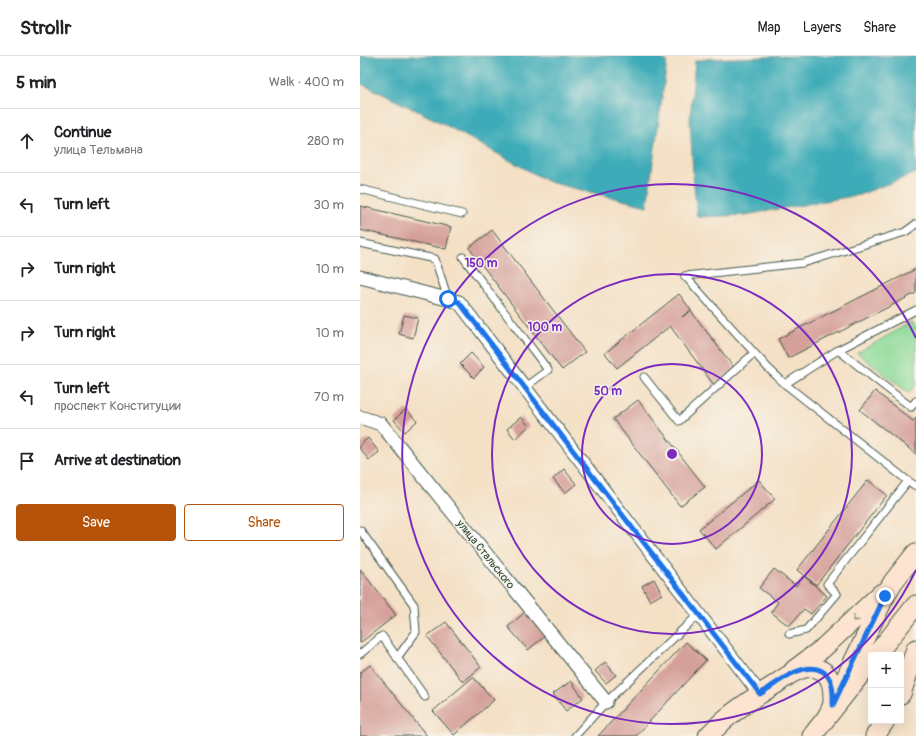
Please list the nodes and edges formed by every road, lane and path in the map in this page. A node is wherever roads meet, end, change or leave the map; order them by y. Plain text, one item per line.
1 (360, 189) edge
2 (462, 214) dead end
3 (916, 224) edge
4 (360, 243) edge
5 (463, 257) dead end
6 (360, 277) edge
7 (448, 299) junction
8 (916, 310) edge
9 (838, 350) junction
10 (754, 353) junction
11 (644, 377) dead end
12 (785, 384) junction
13 (525, 387) junction
14 (916, 401) edge
15 (360, 417) edge
16 (908, 481) junction
17 (916, 486) edge
18 (360, 530) edge
19 (916, 554) edge
20 (893, 582) junction
21 (916, 604) edge
22 (699, 614) junction
23 (789, 634) dead end
24 (916, 649) edge
25 (878, 652) edge
26 (360, 654) edge
27 (398, 658) junction
28 (868, 666) edge
29 (783, 679) junction
30 (903, 688) edge
31 (760, 694) junction
32 (426, 697) dead end
33 (606, 702) junction
34 (830, 711) junction
35 (883, 724) edge
36 (575, 736) edge
37 (708, 736) edge
38 (812, 736) edge
39 (875, 736) edge

1 - 2 lane
3 - 10 lane
4 - 7 lane
5 - 13 lane
6 - 7 street
7 - 13 street
8 - 9 lane
9 - 12 lane
9 - 14 lane
10 - 11 lane
10 - 12 lane
12 - 16 lane
13 - 22 street
15 - 33 street, улица Стальского
16 - 17 lane
16 - 23 lane
18 - 27 lane
19 - 20 main road
20 -> 29 main road
20 - 34 main road
21 - 25 main road
22 - 31 street
22 - 33 lane
24 - 30 main road
26 - 27 lane
27 - 32 lane
28 - 34 main road
29 - 31 main road
29 - 34 main road
31 - 37 main road
33 - 36 lane
34 - 38 main road
35 - 39 main road

